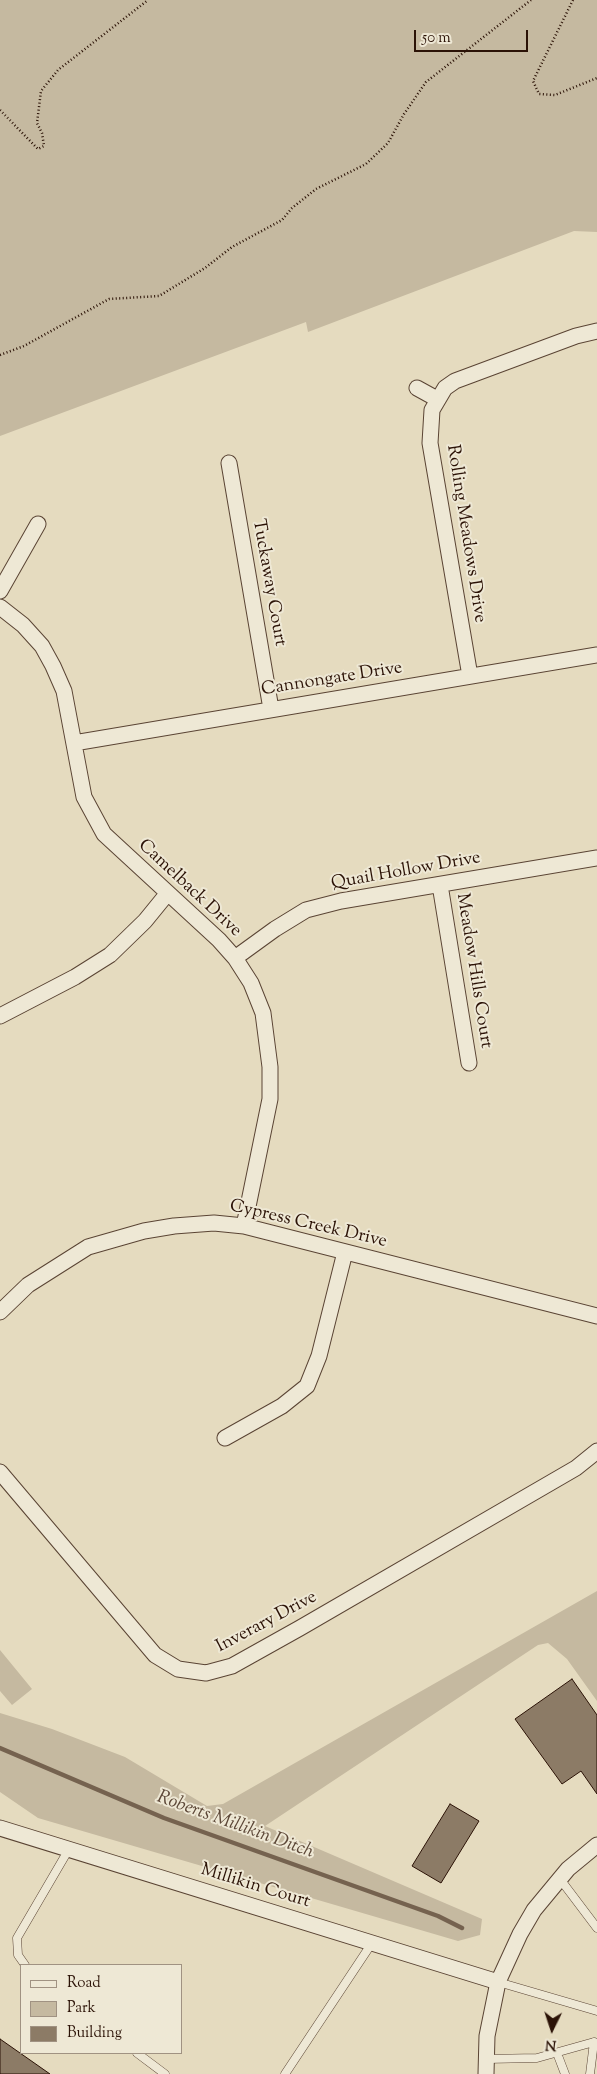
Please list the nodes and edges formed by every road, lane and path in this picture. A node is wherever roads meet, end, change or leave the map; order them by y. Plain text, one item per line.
1 (148, 0) edge
2 (531, 0) edge
3 (573, 0) edge
4 (597, 78) edge
5 (0, 110) edge
6 (597, 331) edge
7 (0, 355) edge
8 (417, 388) dead end
9 (437, 399) junction
10 (229, 463) dead end
11 (38, 524) dead end
12 (0, 592) edge
13 (0, 606) edge
14 (597, 655) edge
15 (470, 676) junction
16 (271, 709) junction
17 (74, 743) junction
18 (597, 858) edge
19 (440, 885) junction
20 (167, 894) junction
21 (235, 958) junction
22 (0, 1016) edge
23 (469, 1063) dead end
24 (244, 1226) junction
25 (345, 1252) junction
26 (0, 1312) edge
27 (597, 1316) edge
28 (225, 1438) dead end
29 (597, 1451) edge
30 (0, 1472) edge
31 (1, 1830) edge
32 (597, 1844) edge
33 (69, 1849) junction
34 (560, 1880) junction
35 (597, 1928) edge
36 (372, 1943) junction
37 (24, 1964) edge
38 (498, 1982) junction
39 (597, 2011) edge
40 (595, 2042) edge
41 (557, 2053) junction
42 (138, 2054) edge
43 (486, 2067) edge
44 (165, 2074) edge
45 (285, 2074) edge
46 (565, 2074) edge
47 (590, 2074) edge

1 - 5 path
2 - 7 path
3 - 4 path
6 - 9 street
8 - 9 street
9 - 15 street, Rolling Meadows Drive
10 - 16 street, Tuckaway Court
11 - 12 street
13 - 17 street, Camelback Drive
14 - 15 street, Cannongate Drive
15 - 16 street, Cannongate Drive
16 - 17 street, Cannongate Drive
17 - 20 street, Camelback Drive
18 - 19 street, Quail Hollow Drive
19 - 21 street, Quail Hollow Drive
19 - 23 street, Meadow Hills Court
20 - 21 street, Camelback Drive
20 - 22 street
21 - 24 street, Camelback Drive
24 - 25 street, Cypress Creek Drive
24 - 26 street, Cypress Creek Drive
25 - 27 street, Cypress Creek Drive
25 - 28 street
29 - 30 street, Inverary Drive
31 - 33 street, Millikin Court
32 - 34 street
33 - 36 street, Millikin Court
33 - 37 lane
34 - 35 lane
34 - 38 street
36 - 38 street, Millikin Court
36 - 45 lane
38 - 39 lane
38 - 43 street
40 - 41 lane
40 - 47 lane
41 - 43 lane
41 - 46 lane
42 - 44 lane

